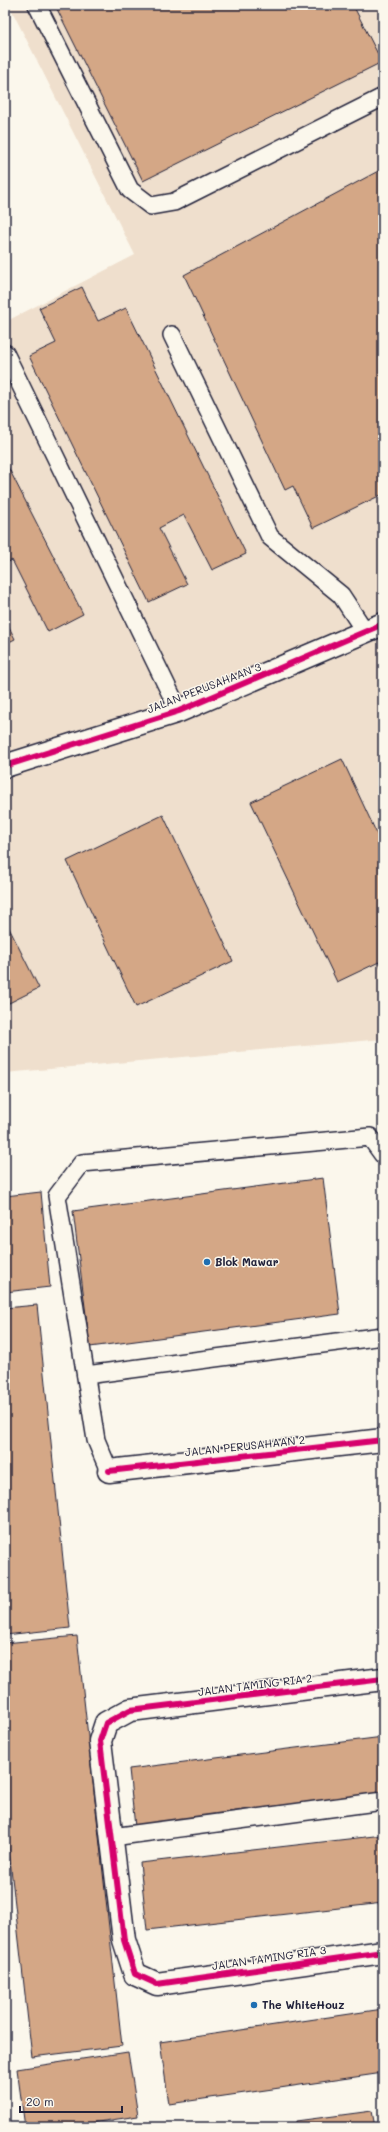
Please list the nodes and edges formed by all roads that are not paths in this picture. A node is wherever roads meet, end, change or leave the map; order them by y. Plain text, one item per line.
1 (37, 5) edge
2 (383, 97) edge
3 (172, 335) dead end
4 (5, 353) edge
5 (374, 629) edge
6 (179, 711) junction
7 (5, 766) edge
8 (383, 1155) edge
9 (383, 1336) edge
10 (86, 1374) junction
11 (383, 1440) edge
12 (108, 1471) joint
13 (383, 1679) edge
14 (383, 1801) edge
15 (112, 1837) junction
16 (383, 1952) edge

1 - 2 lane
3 - 5 lane
4 - 6 lane
5 - 6 street, JALAN PERUSAHAAN 3
6 - 7 street, JALAN PERUSAHAAN 3
8 - 10 lane
9 - 10 lane
10 - 12 lane
11 - 12 street, JALAN PERUSAHAAN 2
13 - 15 street, JALAN TAMING RIA 2
14 - 15 lane
15 - 16 street, JALAN TAMING RIA 3

